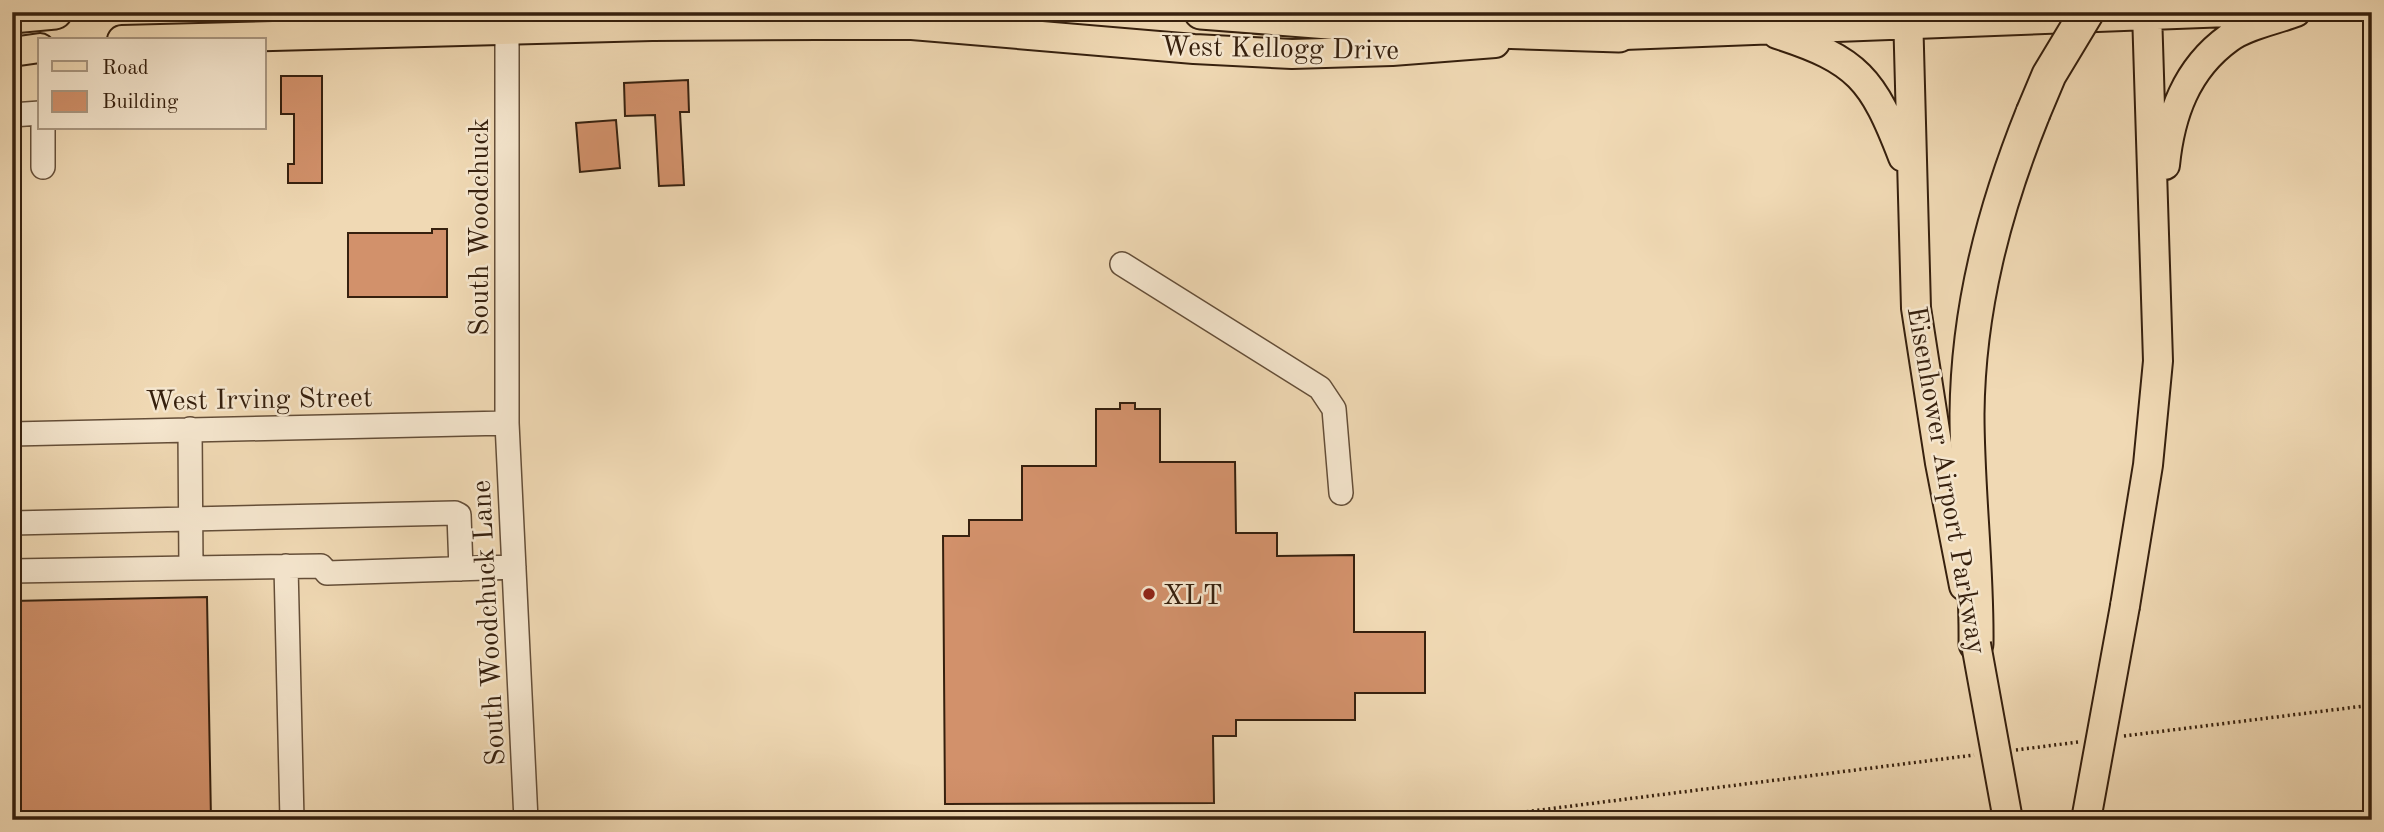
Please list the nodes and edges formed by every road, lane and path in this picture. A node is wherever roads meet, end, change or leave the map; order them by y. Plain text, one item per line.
1 (55, 12) edge
2 (1201, 12) edge
3 (2087, 12) edge
4 (2229, 12) edge
5 (2295, 12) edge
6 (2147, 13) edge
7 (12, 16) edge
8 (1908, 18) edge
9 (1761, 29) junction
10 (507, 31) junction
11 (1619, 34) junction
12 (208, 38) edge
13 (38, 48) edge
14 (12, 52) edge
15 (38, 113) edge
16 (12, 115) edge
17 (43, 130) edge
18 (43, 167) dead end
19 (1912, 202) junction
20 (2157, 258) junction
21 (1122, 264) dead end
22 (507, 423) junction
23 (191, 429) junction
24 (12, 434) edge
25 (1341, 493) dead end
26 (191, 519) junction
27 (12, 523) edge
28 (286, 566) junction
29 (514, 567) junction
30 (191, 568) junction
31 (461, 569) junction
32 (12, 571) edge
33 (1976, 644) junction
34 (2372, 705) edge
35 (2123, 736) dead end
36 (2082, 741) dead end
37 (2013, 750) dead end
38 (1985, 754) dead end
39 (292, 820) edge
40 (526, 820) edge
41 (1461, 820) edge
42 (2008, 820) edge
43 (2086, 820) edge

1 - 7 highway
2 - 11 highway
3 - 33 highway, bridge
4 - 6 main road, West Kellogg Drive
5 - 20 main road
6 - 8 main road, West Kellogg Drive
6 - 20 main road
8 - 9 main road, West Kellogg Drive
8 - 19 main road, Eisenhower Airport Parkway
9 - 11 main road, West Kellogg Drive
9 - 19 main road
10 - 11 main road, West Kellogg Drive
10 - 12 main road, West Kellogg Drive
10 - 22 street, South Woodchuck
13 - 14 main road
15 - 16 street
17 - 18 street
19 - 33 main road, Eisenhower Airport Parkway
20 - 43 main road, bridge
21 - 25 street
22 - 23 street, West Irving Street
22 - 29 street, South Woodchuck Lane
23 - 24 street, West Irving Street
23 - 26 street
26 - 27 street
26 - 30 street
26 - 31 street
28 - 30 street
28 - 31 street
28 - 39 street
29 - 31 street
29 - 40 street, South Woodchuck Lane
30 - 32 street
33 - 42 main road, Eisenhower Airport Parkway, bridge
34 - 35 path
36 - 37 path
38 - 41 path

